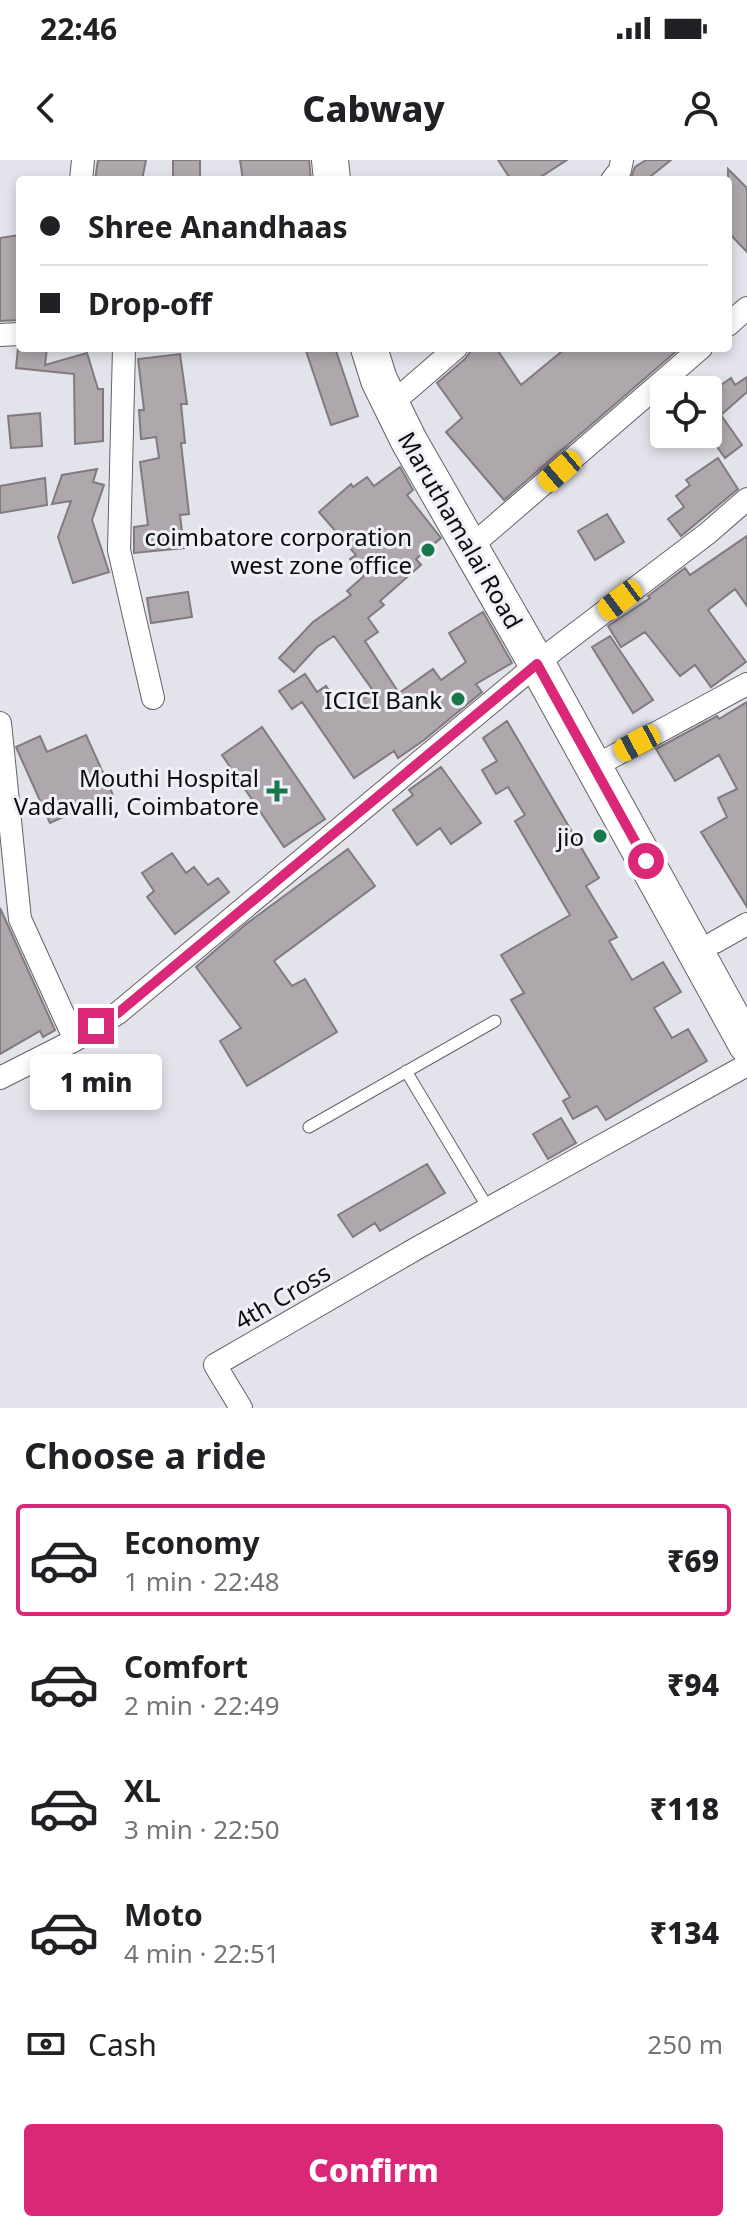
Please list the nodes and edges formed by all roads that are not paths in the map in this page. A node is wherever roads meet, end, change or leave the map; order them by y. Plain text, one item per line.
1 (747, 308) edge
2 (732, 321) edge
3 (124, 352) edge
4 (370, 352) edge
5 (387, 352) edge
6 (451, 352) edge
7 (696, 352) edge
8 (404, 393) junction
9 (747, 499) edge
10 (483, 536) junction
11 (545, 657) junction
12 (747, 684) edge
13 (153, 698) dead end
14 (0, 723) edge
15 (2, 755) edge
16 (610, 758) junction
17 (747, 924) edge
18 (715, 942) junction
19 (747, 1002) edge
20 (495, 1021) dead end
21 (75, 1040) junction
22 (747, 1045) edge
23 (747, 1065) edge
24 (406, 1071) junction
25 (0, 1078) edge
26 (309, 1127) dead end
27 (488, 1208) junction
28 (241, 1408) edge

1 - 2 street
3 - 13 street
4 - 11 main road, Maruthamalai Road
5 - 8 main road, Maruthamalai Road
6 - 8 street
7 - 10 street
8 - 10 main road, Maruthamalai Road
9 - 11 street
10 - 11 main road, Maruthamalai Road
11 - 16 main road, Maruthamalai Road
11 - 21 street
11 - 22 main road, Maruthamalai Road
12 - 16 street
14 - 15 street
15 - 21 street
16 - 18 main road, Maruthamalai Road
17 - 18 street
18 - 19 main road, Maruthamalai Road
20 - 24 lane
21 - 25 street
23 - 27 street
24 - 26 lane
24 - 27 lane
27 - 28 street, 4th Cross

